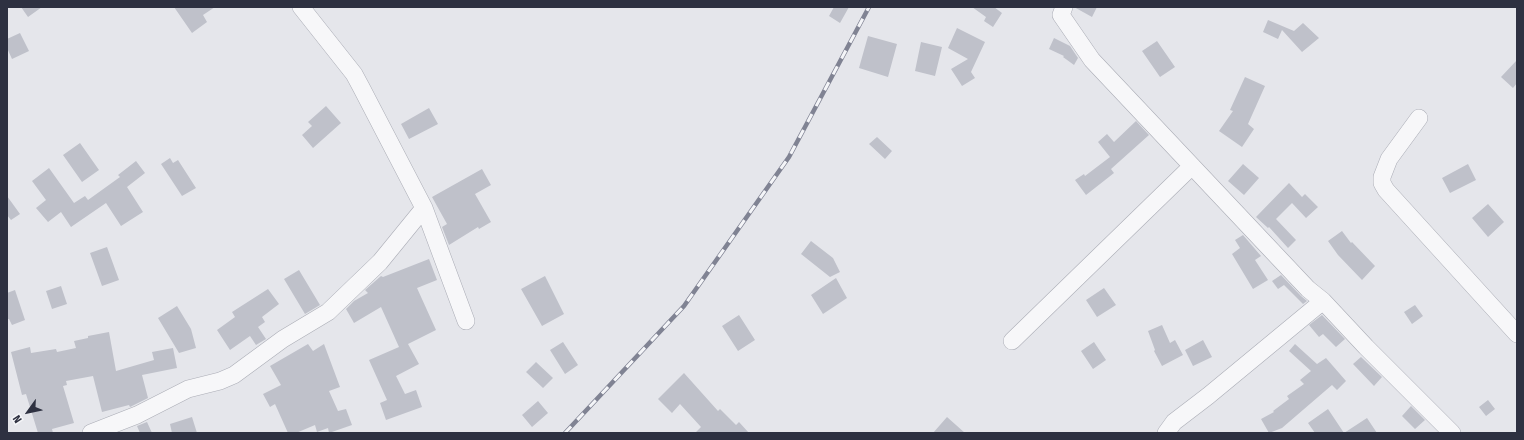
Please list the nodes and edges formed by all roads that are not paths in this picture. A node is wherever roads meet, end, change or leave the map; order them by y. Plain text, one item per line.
1 (301, 7) edge
2 (1064, 7) edge
3 (1419, 118) dead end
4 (1192, 166) junction
5 (424, 208) junction
6 (1323, 301) junction
7 (466, 321) dead end
8 (1517, 334) edge
9 (1012, 341) dead end
10 (91, 433) edge
11 (1166, 433) edge
12 (1452, 433) edge

1 - 5 street
2 - 4 street
3 - 8 street
4 - 6 street
4 - 9 street
5 - 7 street
5 - 10 street
6 - 11 street
6 - 12 street

